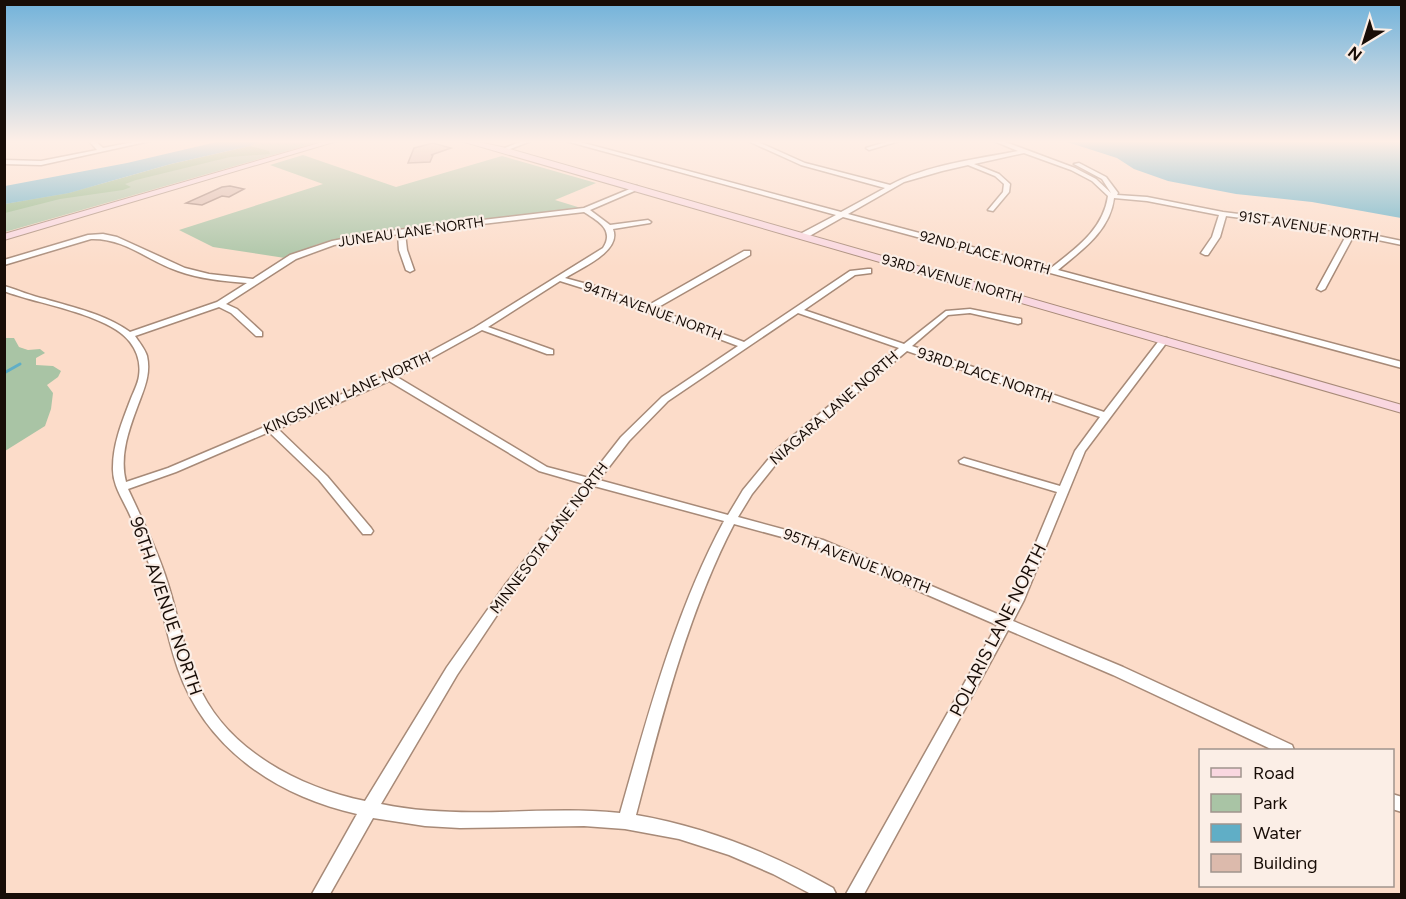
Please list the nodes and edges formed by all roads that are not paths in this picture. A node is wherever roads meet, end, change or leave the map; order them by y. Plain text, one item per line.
1 (190, 183) edge
2 (620, 183) edge
3 (725, 183) edge
4 (873, 183) edge
5 (898, 183) edge
6 (1006, 183) edge
7 (1094, 183) edge
8 (1107, 183) edge
9 (888, 187) junction
10 (638, 188) junction
11 (1111, 196) junction
12 (585, 210) junction
13 (991, 210) dead end
14 (840, 214) junction
15 (1223, 214) junction
16 (648, 222) dead end
17 (609, 227) junction
18 (401, 232) junction
19 (1352, 232) junction
20 (802, 236) junction
21 (4, 237) edge
22 (1401, 243) edge
23 (747, 253) dead end
24 (1205, 253) dead end
25 (4, 263) edge
26 (410, 270) dead end
27 (868, 271) dead end
28 (1053, 271) junction
29 (561, 279) junction
30 (256, 282) junction
31 (1321, 290) dead end
32 (8, 293) edge
33 (220, 304) junction
34 (648, 309) junction
35 (797, 310) junction
36 (1018, 321) dead end
37 (481, 327) junction
38 (130, 334) junction
39 (259, 334) dead end
40 (1164, 340) junction
41 (744, 345) junction
42 (904, 347) junction
43 (550, 352) dead end
44 (1401, 365) edge
45 (390, 377) junction
46 (1401, 409) edge
47 (1106, 416) junction
48 (271, 428) junction
49 (964, 461) dead end
50 (590, 483) junction
51 (122, 487) junction
52 (1064, 490) junction
53 (731, 518) junction
54 (367, 531) dead end
55 (1006, 622) junction
56 (1285, 749) edge
57 (369, 809) junction
58 (626, 821) junction
59 (321, 894) edge
60 (827, 894) edge
61 (855, 894) edge

1 - 21 main road
2 - 10 main road, 93RD AVENUE NORTH
3 - 14 street, 92ND PLACE NORTH
4 - 9 street
5 - 9 street
6 - 13 street
7 - 11 street
8 - 11 street
9 - 14 street
10 - 12 street, JUNEAU LANE NORTH
10 - 20 main road, 93RD AVENUE NORTH
11 - 15 street, 91ST AVENUE NORTH
11 - 28 street
12 - 17 street
12 - 18 street, JUNEAU LANE NORTH
14 - 20 street
14 - 28 street, 92ND PLACE NORTH
15 - 19 street, 91ST AVENUE NORTH
15 - 24 street
16 - 17 street
17 - 29 street, KINGSVIEW LANE NORTH
18 - 26 street
18 - 30 street, JUNEAU LANE NORTH
19 - 22 street, 91ST AVENUE NORTH
19 - 31 street
20 - 40 main road, 93RD AVENUE NORTH
23 - 34 street
25 - 30 street
27 - 35 street, MINNESOTA LANE NORTH
28 - 44 street, 92ND PLACE NORTH
29 - 34 street, 94TH AVENUE NORTH
29 - 37 street, KINGSVIEW LANE NORTH
30 - 33 street, JUNEAU LANE NORTH
32 - 38 street
33 - 38 street, JUNEAU LANE NORTH
33 - 39 street
34 - 41 street, 94TH AVENUE NORTH
35 - 41 street, MINNESOTA LANE NORTH
35 - 42 street, 93RD PLACE NORTH
36 - 42 street, NIAGARA LANE NORTH
37 - 43 street
37 - 45 street, KINGSVIEW LANE NORTH
38 - 51 street, 96TH AVENUE NORTH
40 - 46 main road, 93RD AVENUE NORTH
40 - 47 street, POLARIS LANE NORTH
41 - 50 street, MINNESOTA LANE NORTH
42 - 47 street, 93RD PLACE NORTH
42 - 53 street, NIAGARA LANE NORTH
45 - 48 street, KINGSVIEW LANE NORTH
45 - 50 street, 95TH AVENUE NORTH
47 - 52 street, POLARIS LANE NORTH
48 - 51 street, KINGSVIEW LANE NORTH
48 - 54 street
49 - 52 street
50 - 53 street, 95TH AVENUE NORTH
50 - 57 street, MINNESOTA LANE NORTH
51 - 57 street, 96TH AVENUE NORTH
52 - 55 street, POLARIS LANE NORTH
53 - 55 street, 95TH AVENUE NORTH
53 - 58 street, NIAGARA LANE NORTH
55 - 56 street, 95TH AVENUE NORTH
55 - 61 street, POLARIS LANE NORTH
57 - 58 street, 96TH AVENUE NORTH
57 - 59 street, MINNESOTA LANE NORTH
58 - 60 street, 96TH AVENUE NORTH

